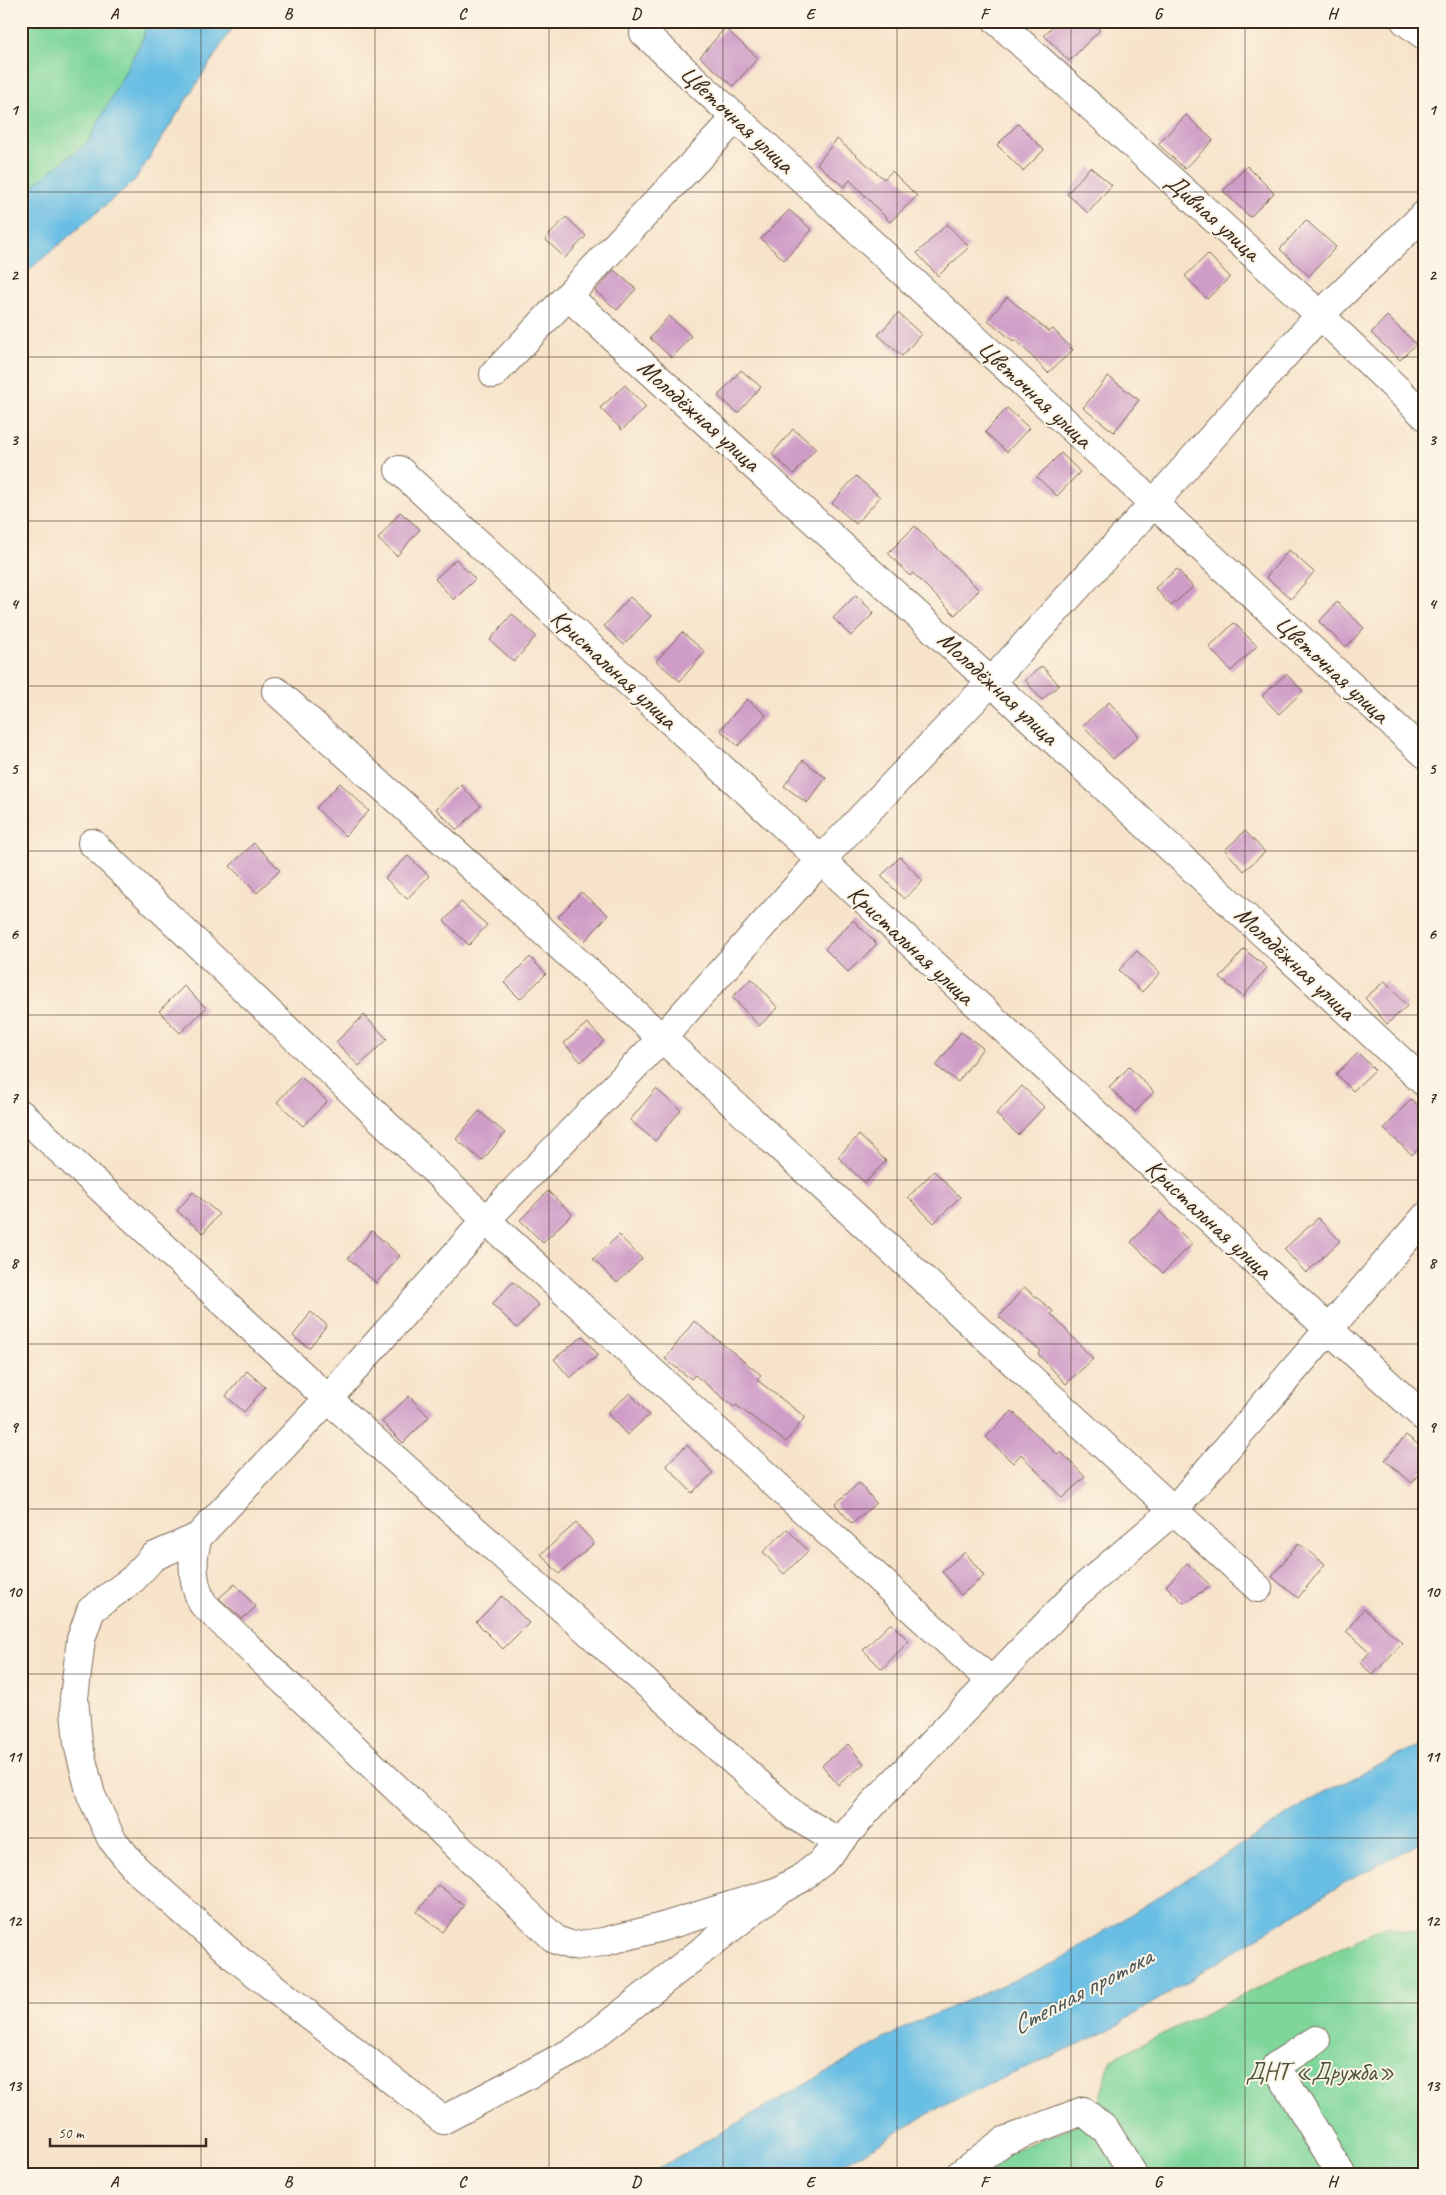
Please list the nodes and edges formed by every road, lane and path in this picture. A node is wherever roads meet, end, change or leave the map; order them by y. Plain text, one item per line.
1 (997, 21) edge
2 (1405, 21) edge
3 (644, 34) dead end
4 (1425, 36) edge
5 (736, 118) junction
6 (1425, 214) edge
7 (568, 296) junction
8 (1320, 315) junction
9 (494, 374) dead end
10 (1425, 416) edge
11 (399, 470) dead end
12 (1154, 503) junction
13 (991, 682) junction
14 (276, 691) dead end
15 (1425, 754) edge
16 (92, 843) dead end
17 (820, 861) junction
18 (662, 1038) junction
19 (1425, 1083) edge
20 (21, 1114) edge
21 (1425, 1218) edge
22 (486, 1220) junction
23 (1328, 1329) junction
24 (328, 1399) junction
25 (1425, 1418) edge
26 (1173, 1511) junction
27 (198, 1537) junction
28 (1258, 1588) dead end
29 (992, 1682) junction
30 (840, 1842) junction
31 (778, 1891) junction
32 (1316, 2040) dead end
33 (960, 2174) edge
34 (1133, 2174) edge
35 (1341, 2174) edge

1 - 8 street, Дивная улица
2 - 4 street
3 - 5 street, Цветочная улица
5 - 7 street
5 - 12 street, Цветочная улица
6 - 8 street
7 - 9 street
7 - 13 street, Молодёжная улица
8 - 10 street, Дивная улица
8 - 12 street
11 - 17 street, Кристальная улица
12 - 13 street
12 - 15 street, Цветочная улица
13 - 17 street
13 - 19 street, Молодёжная улица
14 - 18 street
16 - 22 street
17 - 18 street
17 - 23 street, Кристальная улица
18 - 22 street
18 - 26 street
20 - 24 street
21 - 23 street
22 - 24 street
22 - 29 street
23 - 25 street, Кристальная улица
23 - 26 street
24 - 27 street
24 - 30 street
26 - 28 street
26 - 29 street
27 - 31 street
27 - 31 street
29 - 30 street
30 - 31 street
32 - 35 street
33 - 34 street

